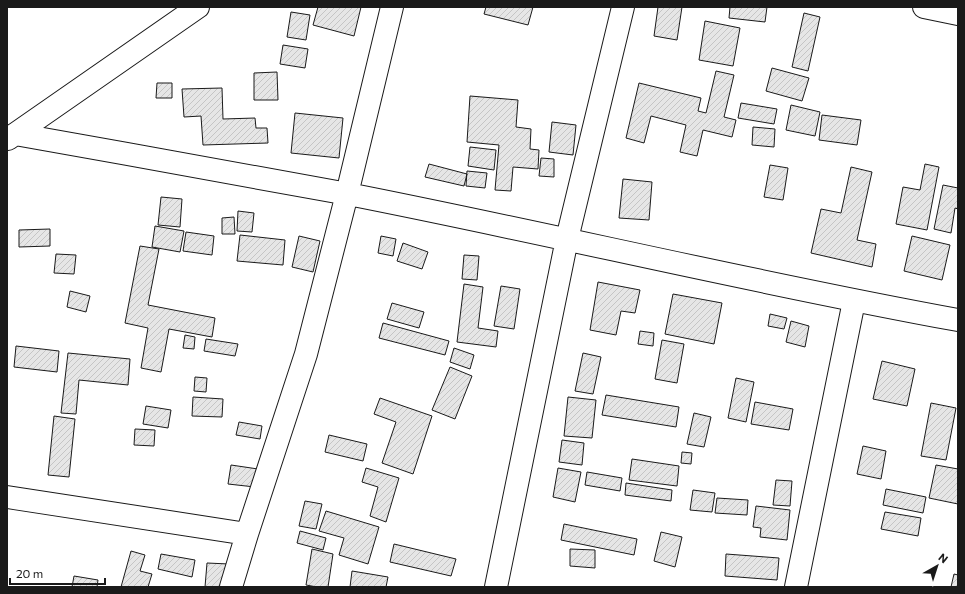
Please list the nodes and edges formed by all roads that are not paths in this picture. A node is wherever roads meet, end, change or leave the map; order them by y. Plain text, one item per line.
1 (198, 7) edge
2 (392, 7) edge
3 (623, 7) edge
4 (924, 7) edge
5 (958, 14) edge
6 (11, 137) edge
7 (347, 194) junction
8 (567, 239) junction
9 (854, 301) junction
10 (958, 320) edge
11 (7, 497) edge
12 (247, 534) junction
13 (231, 587) edge
14 (496, 587) edge
15 (796, 587) edge

1 - 6 street
2 - 7 street
3 - 8 street
4 - 5 street
6 - 7 street
7 - 8 street
7 - 12 street
8 - 9 street
8 - 14 street
9 - 10 street
9 - 15 street
11 - 12 street
12 - 13 street

